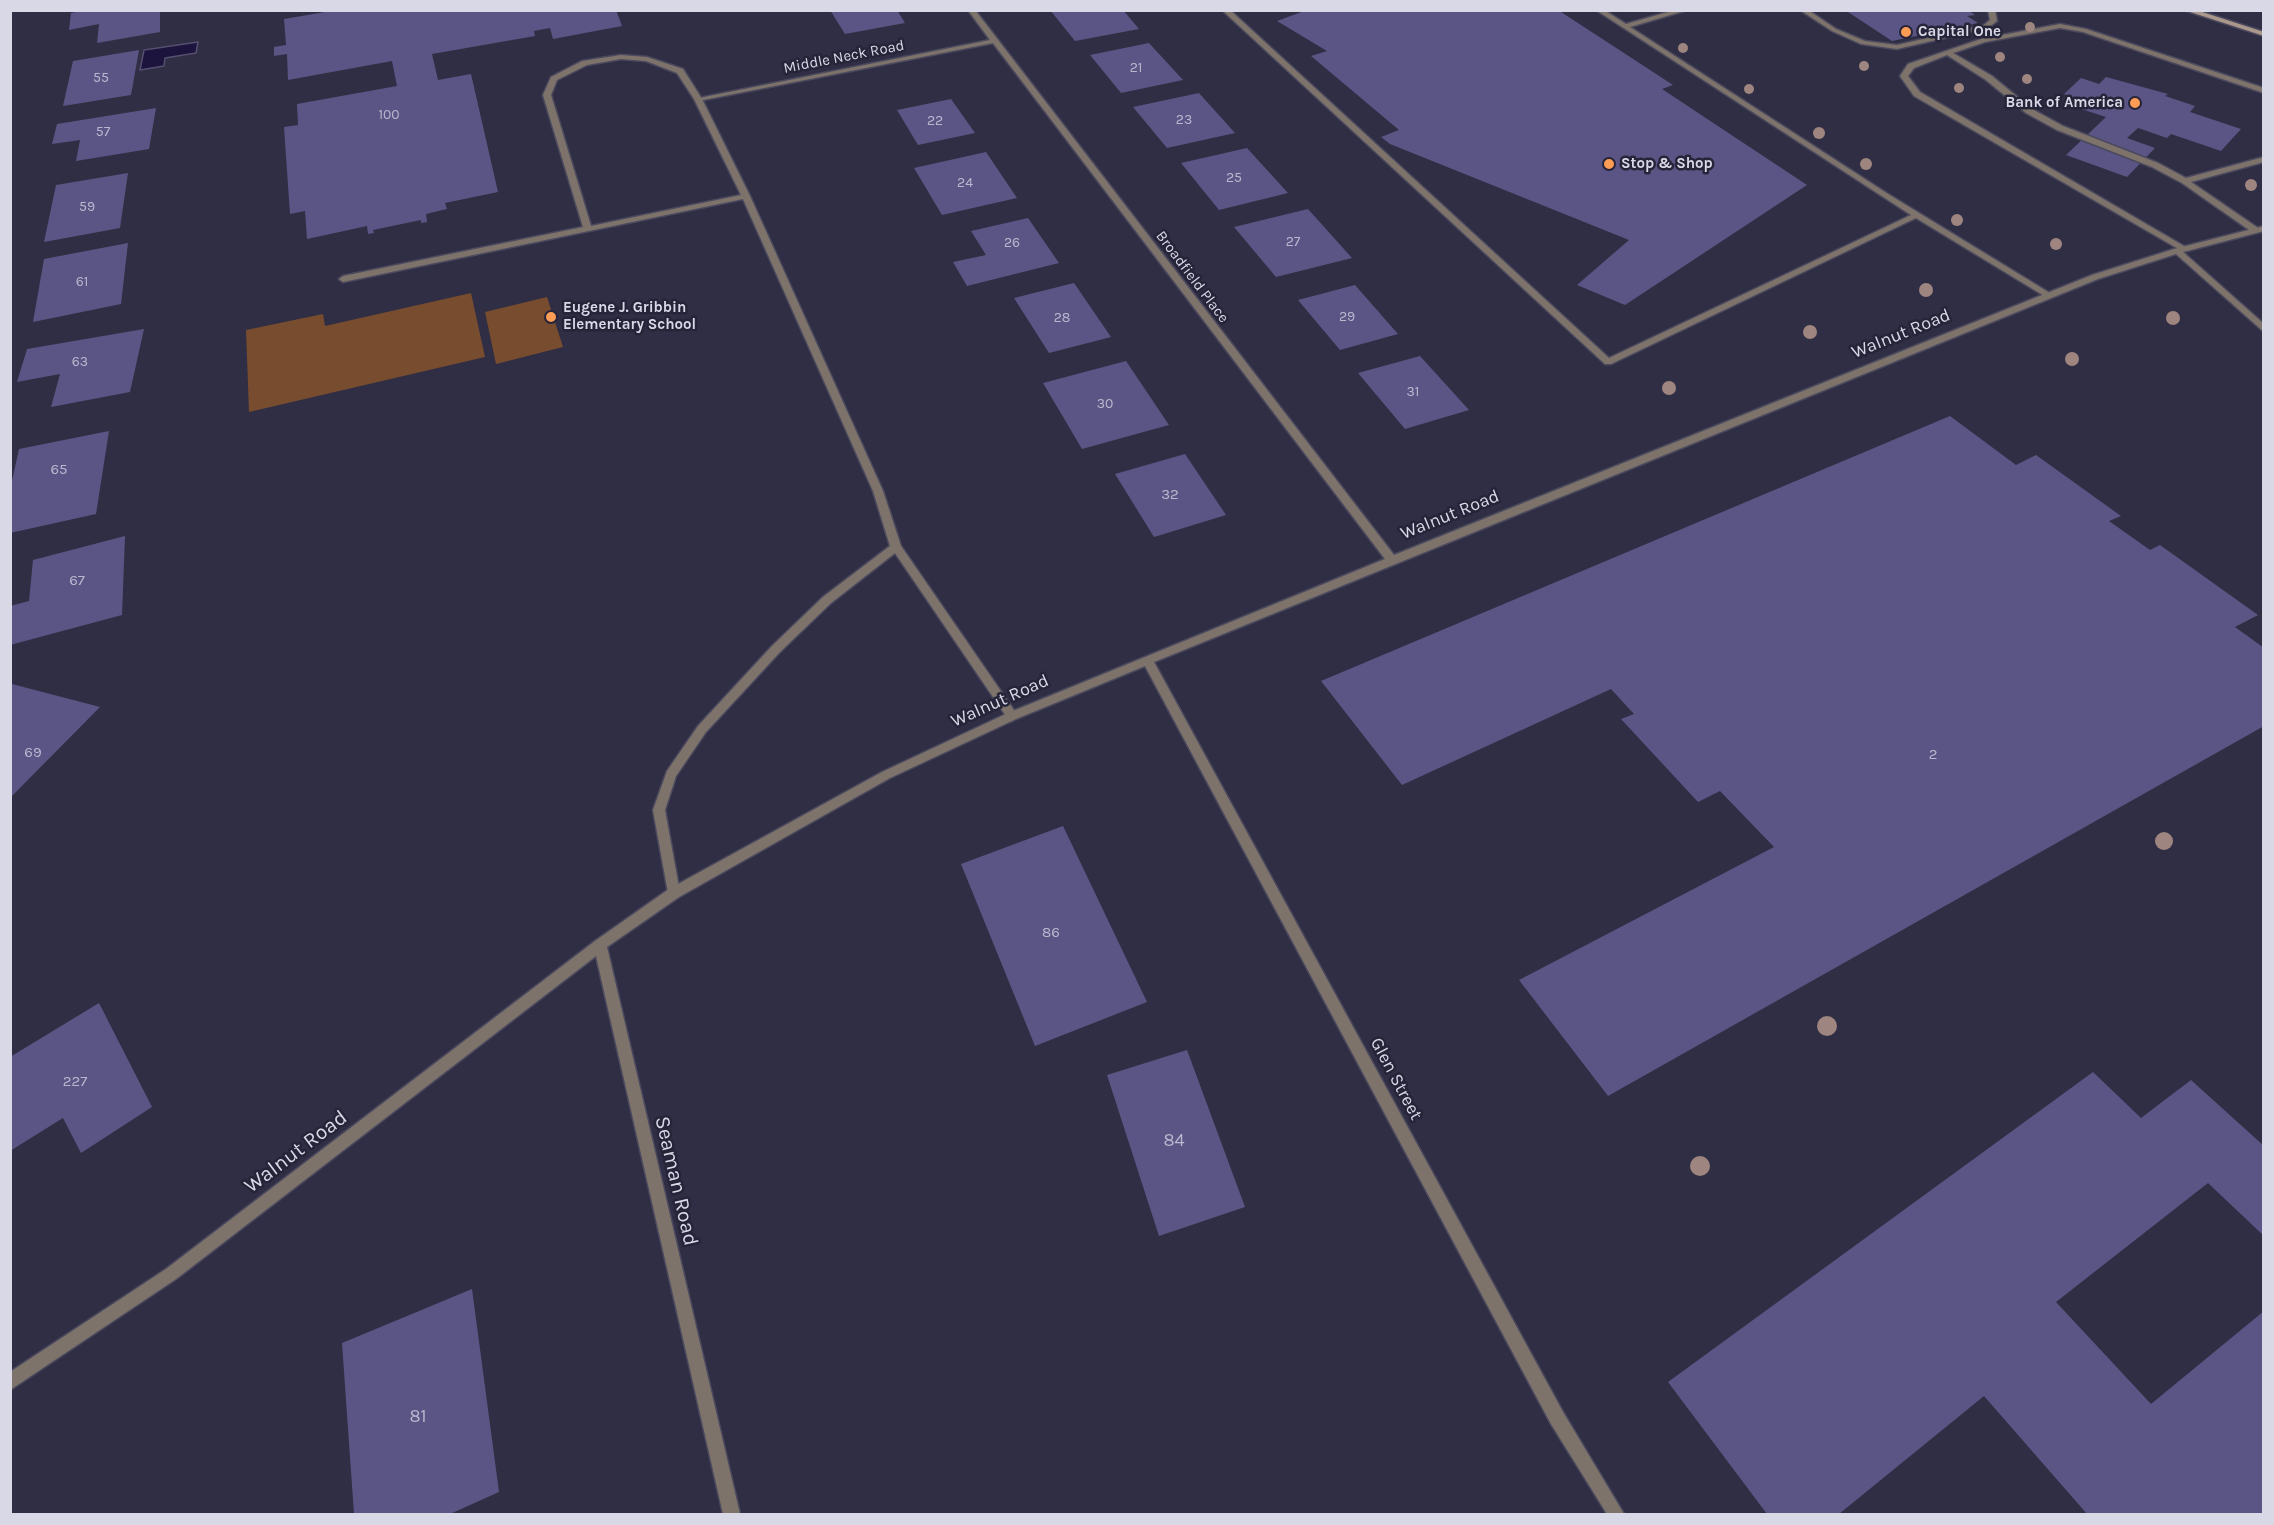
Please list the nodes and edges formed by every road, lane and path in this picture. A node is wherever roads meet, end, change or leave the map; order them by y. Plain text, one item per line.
1 (971, 10) edge
2 (1226, 10) edge
3 (1599, 10) edge
4 (1684, 10) edge
5 (1803, 10) edge
6 (1991, 10) edge
7 (2187, 10) edge
8 (1624, 27) junction
9 (2264, 34) edge
10 (994, 41) junction
11 (1948, 53) junction
12 (2264, 91) edge
13 (698, 99) junction
14 (2264, 159) edge
15 (2185, 181) junction
16 (746, 196) junction
17 (1917, 215) junction
18 (588, 229) junction
19 (2259, 229) edge
20 (2181, 250) junction
21 (343, 279) dead end
22 (2049, 295) junction
23 (2264, 329) edge
24 (896, 547) junction
25 (1392, 560) junction
26 (1147, 660) junction
27 (1012, 716) junction
28 (674, 893) junction
29 (600, 945) junction
30 (10, 1382) edge
31 (732, 1515) edge
32 (1616, 1515) edge

1 - 10 street, Broadfield Place
2 - 17 street
3 - 8 street
4 - 8 street
5 - 6 street
7 - 9 main road
8 - 17 street
10 - 13 street, Middle Neck Road
10 - 25 street, Broadfield Place
11 - 12 street
11 - 15 street
11 - 20 street
13 - 16 street
13 - 18 street
14 - 15 street
15 - 19 street
16 - 18 street
16 - 24 street
17 - 22 street
18 - 21 street
19 - 20 street, Walnut Road
20 - 22 street, Walnut Road
20 - 23 street
22 - 25 street, Walnut Road
24 - 27 street
24 - 28 street
25 - 26 street, Walnut Road
26 - 27 street, Walnut Road
26 - 32 street, Glen Street
27 - 28 street, Walnut Road
28 - 29 street
29 - 30 street, Walnut Road
29 - 31 street, Seaman Road

